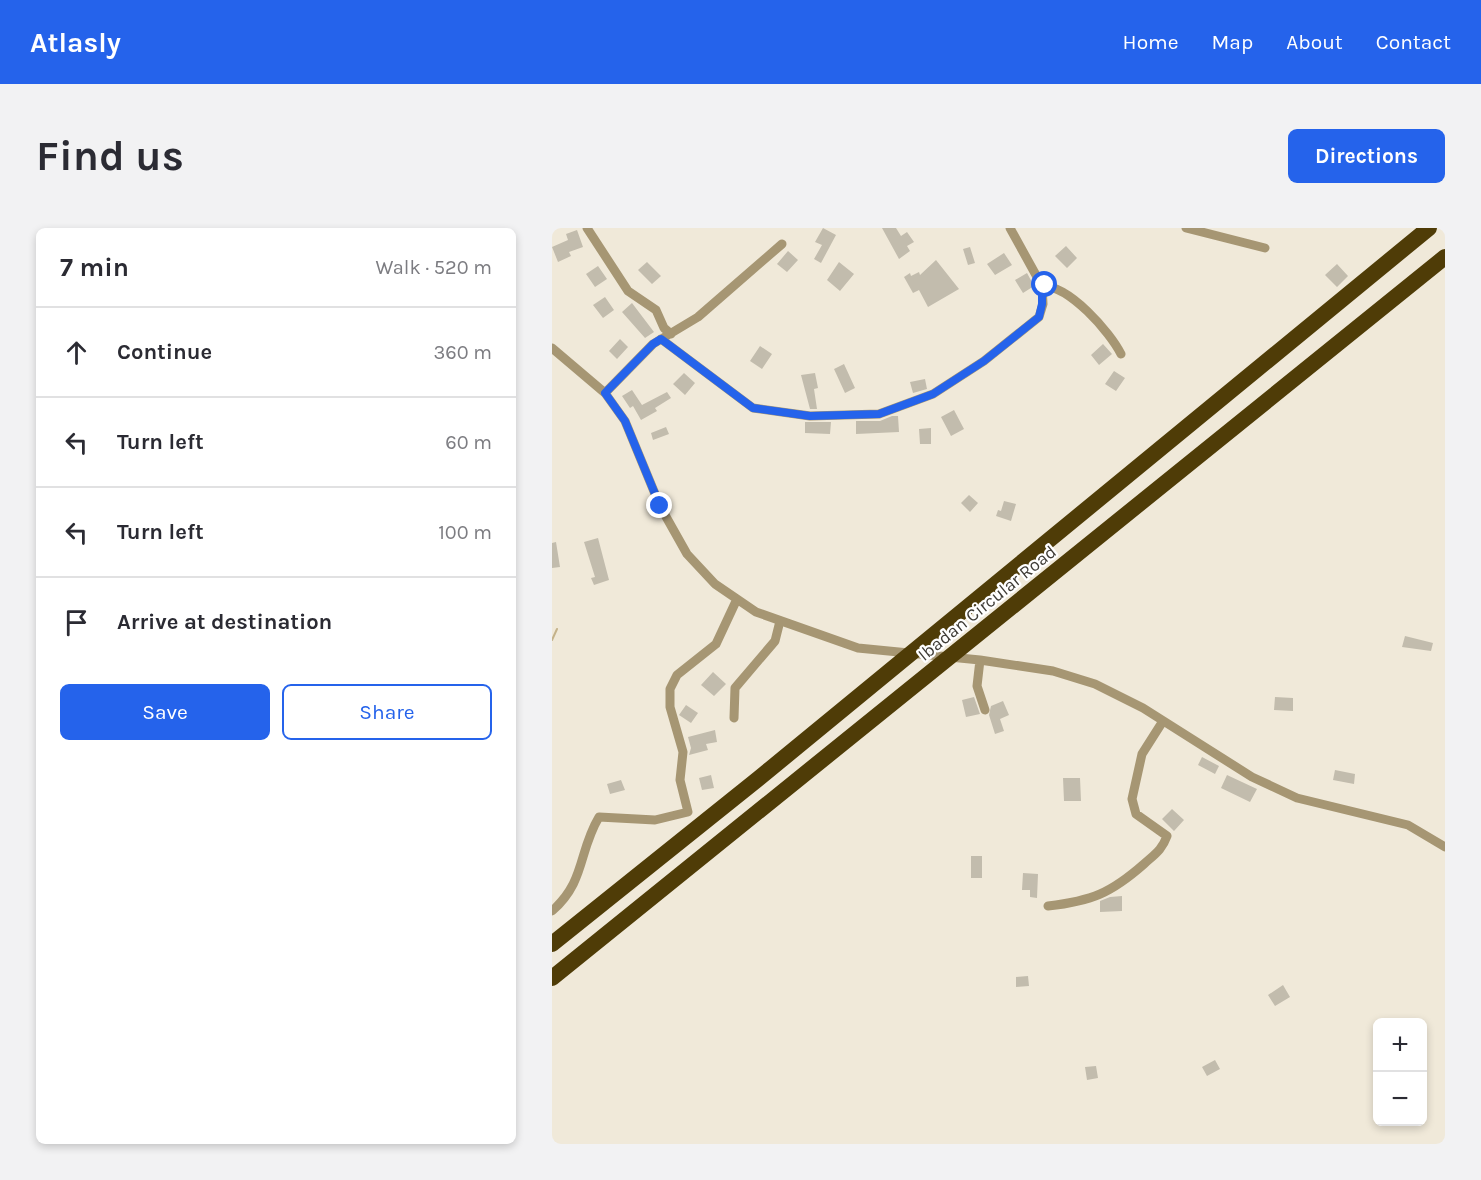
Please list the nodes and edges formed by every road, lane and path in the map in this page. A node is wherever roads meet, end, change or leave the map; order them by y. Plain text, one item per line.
1 (587, 228) edge
2 (1010, 228) edge
3 (1186, 228) edge
4 (1429, 228) edge
5 (782, 244) dead end
6 (1265, 248) dead end
7 (1445, 257) edge
8 (1042, 286) junction
9 (671, 334) junction
10 (661, 339) junction
11 (552, 348) edge
12 (1121, 354) dead end
13 (605, 393) junction
14 (737, 599) junction
15 (780, 621) junction
16 (980, 660) junction
17 (985, 710) dead end
18 (734, 718) dead end
19 (1163, 721) junction
20 (1445, 847) edge
21 (1048, 906) dead end
22 (552, 911) edge
23 (552, 944) edge
24 (552, 978) edge

1 - 9 street
2 - 8 street
3 - 6 street
4 - 23 highway, Ibadan Circular Road
5 - 9 street
7 - 24 highway, Ibadan Circular Road
8 - 10 street
8 - 12 street
9 - 10 street
10 - 13 street
11 - 13 street
13 - 14 street
14 - 15 street
14 - 22 street
15 - 16 street
15 - 18 street
16 - 17 street
16 - 19 street
19 - 20 street
19 - 21 street

